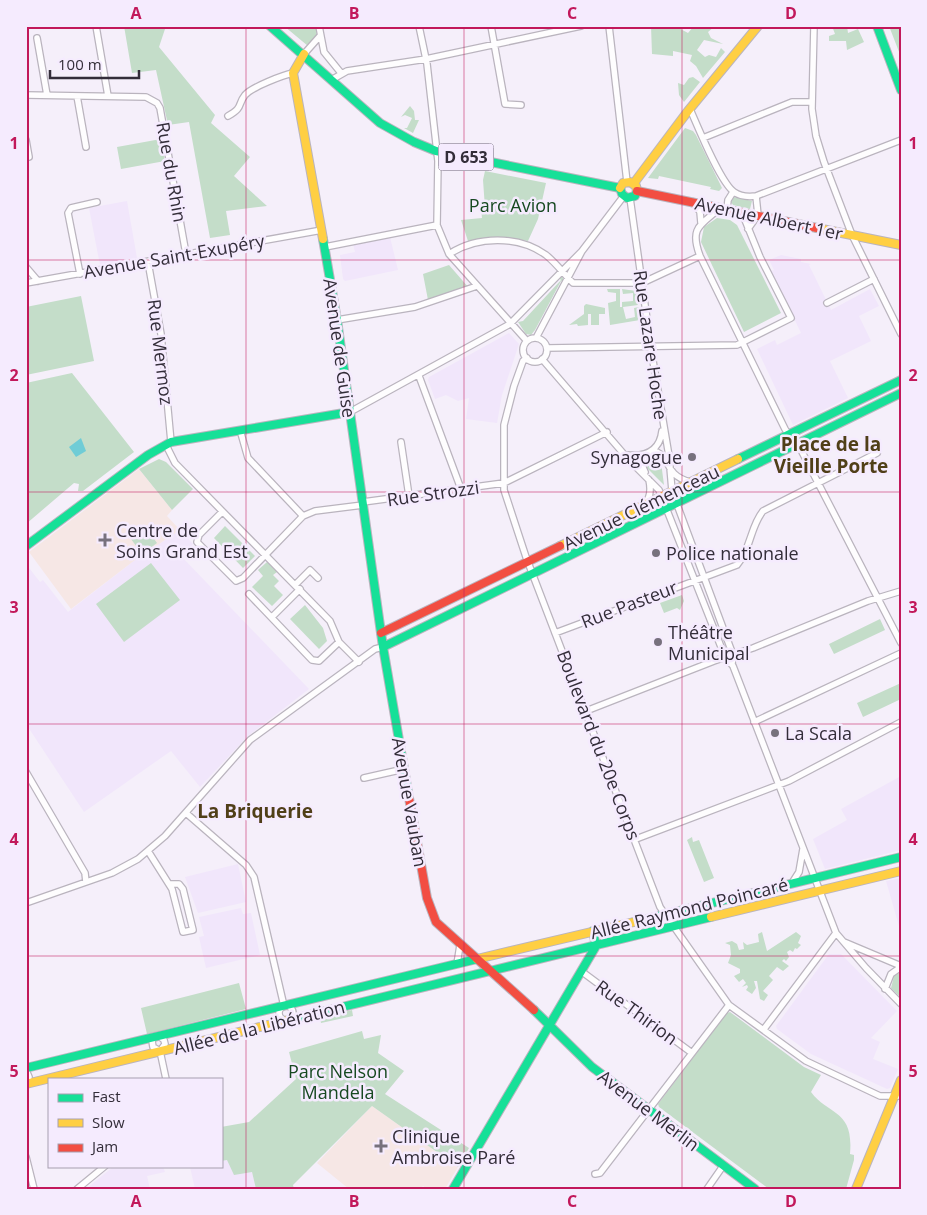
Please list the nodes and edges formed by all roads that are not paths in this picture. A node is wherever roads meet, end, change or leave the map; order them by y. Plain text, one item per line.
1 (96, 26) edge
2 (270, 26) edge
3 (319, 26) edge
4 (419, 26) edge
5 (491, 26) edge
6 (581, 26) edge
7 (609, 26) edge
8 (758, 26) edge
9 (814, 26) edge
10 (879, 26) edge
11 (320, 36) junction
12 (37, 38) dead end
13 (495, 44) junction
14 (304, 54) junction
15 (426, 59) junction
16 (293, 72) junction
17 (341, 73) junction
18 (901, 78) edge
19 (333, 79) junction
20 (901, 90) edge
21 (26, 95) edge
22 (47, 95) junction
23 (78, 96) junction
24 (108, 96) junction
25 (812, 102) junction
26 (521, 105) dead end
27 (690, 109) junction
28 (228, 116) dead end
29 (704, 138) junction
30 (26, 140) edge
31 (901, 140) edge
32 (86, 147) dead end
33 (436, 151) junction
34 (29, 157) dead end
35 (827, 169) junction
36 (633, 185) junction
37 (620, 188) junction
38 (733, 192) junction
39 (756, 196) junction
40 (627, 197) junction
41 (97, 202) dead end
42 (693, 202) junction
43 (724, 208) junction
44 (739, 212) junction
45 (758, 215) junction
46 (701, 222) junction
47 (437, 225) junction
48 (748, 229) junction
49 (322, 230) junction
50 (852, 235) junction
51 (901, 244) edge
52 (325, 247) junction
53 (582, 251) junction
54 (186, 254) junction
55 (450, 254) junction
56 (700, 256) junction
57 (148, 262) junction
58 (26, 267) edge
59 (561, 270) junction
60 (80, 274) junction
61 (568, 278) junction
62 (874, 279) junction
63 (38, 281) junction
64 (26, 283) edge
65 (642, 283) junction
66 (477, 286) junction
67 (827, 303) dead end
68 (337, 320) junction
69 (510, 324) junction
70 (901, 334) edge
71 (536, 338) junction
72 (527, 341) junction
73 (742, 342) junction
74 (650, 346) junction
75 (547, 348) junction
76 (527, 358) junction
77 (542, 359) junction
78 (419, 376) junction
79 (901, 380) edge
80 (901, 393) edge
81 (350, 412) junction
82 (662, 428) junction
83 (240, 430) junction
84 (607, 432) junction
85 (789, 434) junction
86 (401, 442) dead end
87 (168, 443) junction
88 (795, 445) junction
89 (648, 453) junction
90 (877, 453) dead end
91 (627, 455) junction
92 (669, 469) junction
93 (649, 479) junction
94 (690, 482) junction
95 (504, 483) junction
96 (819, 484) junction
97 (461, 489) junction
98 (672, 491) junction
99 (408, 496) junction
100 (662, 496) junction
101 (676, 503) junction
102 (363, 504) junction
103 (643, 506) junction
104 (668, 507) junction
105 (222, 512) junction
106 (303, 516) junction
107 (26, 546) edge
108 (264, 554) junction
109 (528, 562) junction
110 (532, 574) junction
111 (318, 578) dead end
112 (703, 578) junction
113 (695, 579) junction
114 (297, 587) junction
115 (901, 591) edge
116 (249, 594) dead end
117 (878, 598) junction
118 (272, 617) junction
119 (381, 633) junction
120 (555, 633) junction
121 (338, 642) junction
122 (901, 643) edge
123 (379, 648) junction
124 (901, 653) edge
125 (733, 655) junction
126 (725, 657) junction
127 (359, 662) junction
128 (732, 664) junction
129 (586, 711) junction
130 (754, 722) junction
131 (901, 722) edge
132 (404, 769) junction
133 (26, 772) edge
134 (364, 778) dead end
135 (779, 785) junction
136 (186, 813) junction
137 (636, 839) junction
138 (803, 849) junction
139 (148, 851) junction
140 (901, 857) edge
141 (901, 871) edge
142 (815, 877) junction
143 (86, 882) junction
144 (792, 883) junction
145 (170, 884) junction
146 (820, 890) junction
147 (26, 902) edge
148 (665, 914) junction
149 (674, 927) junction
150 (593, 931) junction
151 (836, 933) junction
152 (842, 941) junction
153 (460, 945) junction
154 (596, 946) junction
155 (477, 959) junction
156 (457, 964) junction
157 (901, 966) edge
158 (491, 971) junction
159 (581, 971) junction
160 (885, 989) junction
161 (901, 1004) edge
162 (729, 1005) junction
163 (284, 1006) junction
164 (287, 1020) junction
165 (549, 1025) junction
166 (764, 1029) junction
167 (157, 1037) junction
168 (160, 1051) junction
169 (692, 1052) junction
170 (26, 1069) edge
171 (166, 1078) edge
172 (901, 1080) edge
173 (26, 1083) edge
174 (897, 1096) edge
175 (649, 1109) junction
176 (26, 1157) edge
177 (723, 1166) junction
178 (103, 1168) edge
179 (594, 1174) dead end
180 (34, 1189) edge
181 (77, 1189) edge
182 (453, 1189) edge
183 (707, 1189) edge
184 (754, 1189) edge
185 (856, 1189) edge

1 - 24 street
2 - 14 street, D 653
3 - 11 street
4 - 15 street
5 - 13 street
6 - 13 street
7 - 36 street
8 - 27 street
9 - 25 street
10 - 18 street
10 - 20 street
11 - 14 street
11 - 17 street
12 - 22 street
13 - 15 street
13 - 26 street
14 - 16 street
14 - 19 street, D 653
15 - 17 street
15 - 33 street
16 - 28 street
16 - 49 street, Avenue de Guise
17 - 19 street
19 - 33 street, D 653
21 - 22 street, Rue du Rhin
22 - 23 street, Rue du Rhin
23 - 24 street, Rue du Rhin
23 - 32 street
24 - 54 street, Rue du Rhin
25 - 29 street
25 - 35 street
27 - 29 street
27 - 36 street
29 - 38 street
30 - 34 street
31 - 35 street
33 - 37 street, D 653
33 - 47 street
35 - 39 street
35 - 50 street
36 - 37 street
36 - 40 street
36 - 42 street, Avenue Albert 1er
37 - 40 street
38 - 39 street
38 - 43 street
39 - 45 street
40 - 53 street
40 - 65 street, Rue Lazare Hoche
41 - 60 street
42 - 43 street, Avenue Albert 1er
42 - 46 street
43 - 44 street, Avenue Albert 1er
43 - 46 street
44 - 45 street, Avenue Albert 1er
44 - 48 street
45 - 48 street
45 - 50 street, Avenue Albert 1er
46 - 56 street
47 - 52 street
47 - 55 street
48 - 73 street
49 - 52 street, Avenue de Guise
49 - 54 street, Avenue Saint-Exupéry
50 - 51 street, Avenue Albert 1er
50 - 62 street
52 - 68 street, Avenue de Guise
53 - 59 street
53 - 61 street
54 - 57 street, Avenue Saint-Exupéry
55 - 59 street
55 - 66 street
56 - 65 street
56 - 73 street
57 - 60 street, Avenue Saint-Exupéry
57 - 87 street, Rue Mermoz
58 - 63 street
59 - 61 street
59 - 69 street
60 - 63 street, Avenue Saint-Exupéry
61 - 65 street
61 - 71 street
62 - 67 street
62 - 70 street
63 - 64 street, Avenue Saint-Exupéry
65 - 74 street, Rue Lazare Hoche
66 - 68 street
66 - 69 street
68 - 81 street, Avenue de Guise
69 - 72 street
69 - 78 street
71 - 72 street
71 - 75 street
72 - 76 street
73 - 74 street
73 - 85 street
74 - 75 street
74 - 82 street, Rue Lazare Hoche
75 - 77 street
76 - 77 street
76 - 95 street, Boulevard du 20e Corps
77 - 84 street
78 - 81 street
78 - 97 street
79 - 85 street, Avenue Clémenceau
80 - 88 street, Avenue Clémenceau
81 - 83 street
81 - 102 street, Avenue de Guise
82 - 89 street
82 - 92 street, Rue Lazare Hoche
83 - 87 street
83 - 106 street
84 - 91 street
84 - 95 street, Rue Strozzi
85 - 88 street
85 - 94 street, Avenue Clémenceau
86 - 99 street
87 - 105 street
87 - 107 street
88 - 96 street
88 - 101 street, Avenue Clémenceau
89 - 91 street
89 - 92 street
89 - 93 street
90 - 96 street
91 - 93 street
92 - 94 street
92 - 98 street, Rue Lazare Hoche
93 - 100 street
93 - 103 street
94 - 98 street, Avenue Clémenceau
95 - 97 street, Rue Strozzi
95 - 109 street, Boulevard du 20e Corps
96 - 112 street, Rue Pasteur
96 - 117 street
97 - 99 street, Rue Strozzi
98 - 100 street, Avenue Clémenceau
98 - 101 street, Rue Lazare Hoche
99 - 102 street, Rue Strozzi
100 - 103 street, Avenue Clémenceau
100 - 104 street
101 - 104 street, Avenue Clémenceau
101 - 112 street, Rue Lazare Hoche
102 - 106 street, Rue Strozzi
102 - 119 street, Avenue de Guise
103 - 109 street, Avenue Clémenceau
104 - 110 street, Avenue Clémenceau
104 - 113 street
105 - 108 street
105 - 108 street
106 - 108 street
108 - 114 street
109 - 110 street, Boulevard du 20e Corps
109 - 119 street, Avenue Clémenceau
110 - 120 street, Boulevard du 20e Corps
110 - 123 street, Avenue Clémenceau
111 - 114 street
112 - 113 street, Rue Pasteur
112 - 125 street, Rue Lazare Hoche
113 - 120 street, Rue Pasteur
113 - 126 street
114 - 118 street
114 - 121 street
115 - 117 street
116 - 118 street
117 - 122 street
117 - 125 street
118 - 121 street
119 - 123 street, Avenue de Guise
120 - 129 street, Boulevard du 20e Corps
121 - 127 street
123 - 127 street
123 - 132 street, Avenue Vauban
124 - 130 street
125 - 126 street
125 - 128 street
126 - 128 street
126 - 129 street
127 - 136 street
128 - 130 street
129 - 137 street, Boulevard du 20e Corps
130 - 135 street
131 - 135 street
132 - 134 street
132 - 153 street, Avenue Vauban
133 - 143 street
135 - 137 street
135 - 138 street
136 - 139 street
136 - 163 street
137 - 148 street, Boulevard du 20e Corps
138 - 142 street
138 - 144 street
139 - 143 street
139 - 145 street
140 - 142 street, Allée Raymond Poincaré
141 - 146 street, Allée Raymond Poincaré
142 - 144 street, Allée Raymond Poincaré
142 - 146 street
143 - 147 street
144 - 148 street, Allée Raymond Poincaré
145 - 145 street
146 - 149 street, Allée Raymond Poincaré
146 - 151 street
148 - 149 street, Boulevard du 20e Corps
148 - 150 street, Allée Raymond Poincaré
149 - 154 street, Allée Raymond Poincaré
149 - 162 street, Boulevard du 20e Corps
150 - 154 street
150 - 155 street, Allée Raymond Poincaré
151 - 152 street
151 - 166 street
152 - 157 street
152 - 160 street
153 - 155 street, Avenue Vauban
153 - 156 street
154 - 158 street, Allée Raymond Poincaré
154 - 159 street
155 - 156 street, Allée de la Libération
155 - 158 street, Avenue Vauban
156 - 163 street, Allée de la Libération
157 - 160 street
158 - 164 street, Allée de la Libération
158 - 165 street, Avenue Vauban
159 - 165 street
159 - 169 street, Rue Thirion
160 - 161 street
162 - 166 street
162 - 169 street
163 - 164 street
163 - 164 street
163 - 167 street, Allée de la Libération
164 - 168 street, Allée de la Libération
165 - 175 street, Avenue Merlin
165 - 182 street
166 - 174 street
167 - 168 street
167 - 168 street
167 - 170 street, Allée de la Libération
168 - 171 street
168 - 173 street, Allée de la Libération
169 - 175 street
170 - 173 street
172 - 174 street
174 - 185 street
175 - 177 street, Avenue Merlin
175 - 179 street
176 - 180 street
177 - 183 street
177 - 184 street, Avenue Merlin
178 - 181 street

